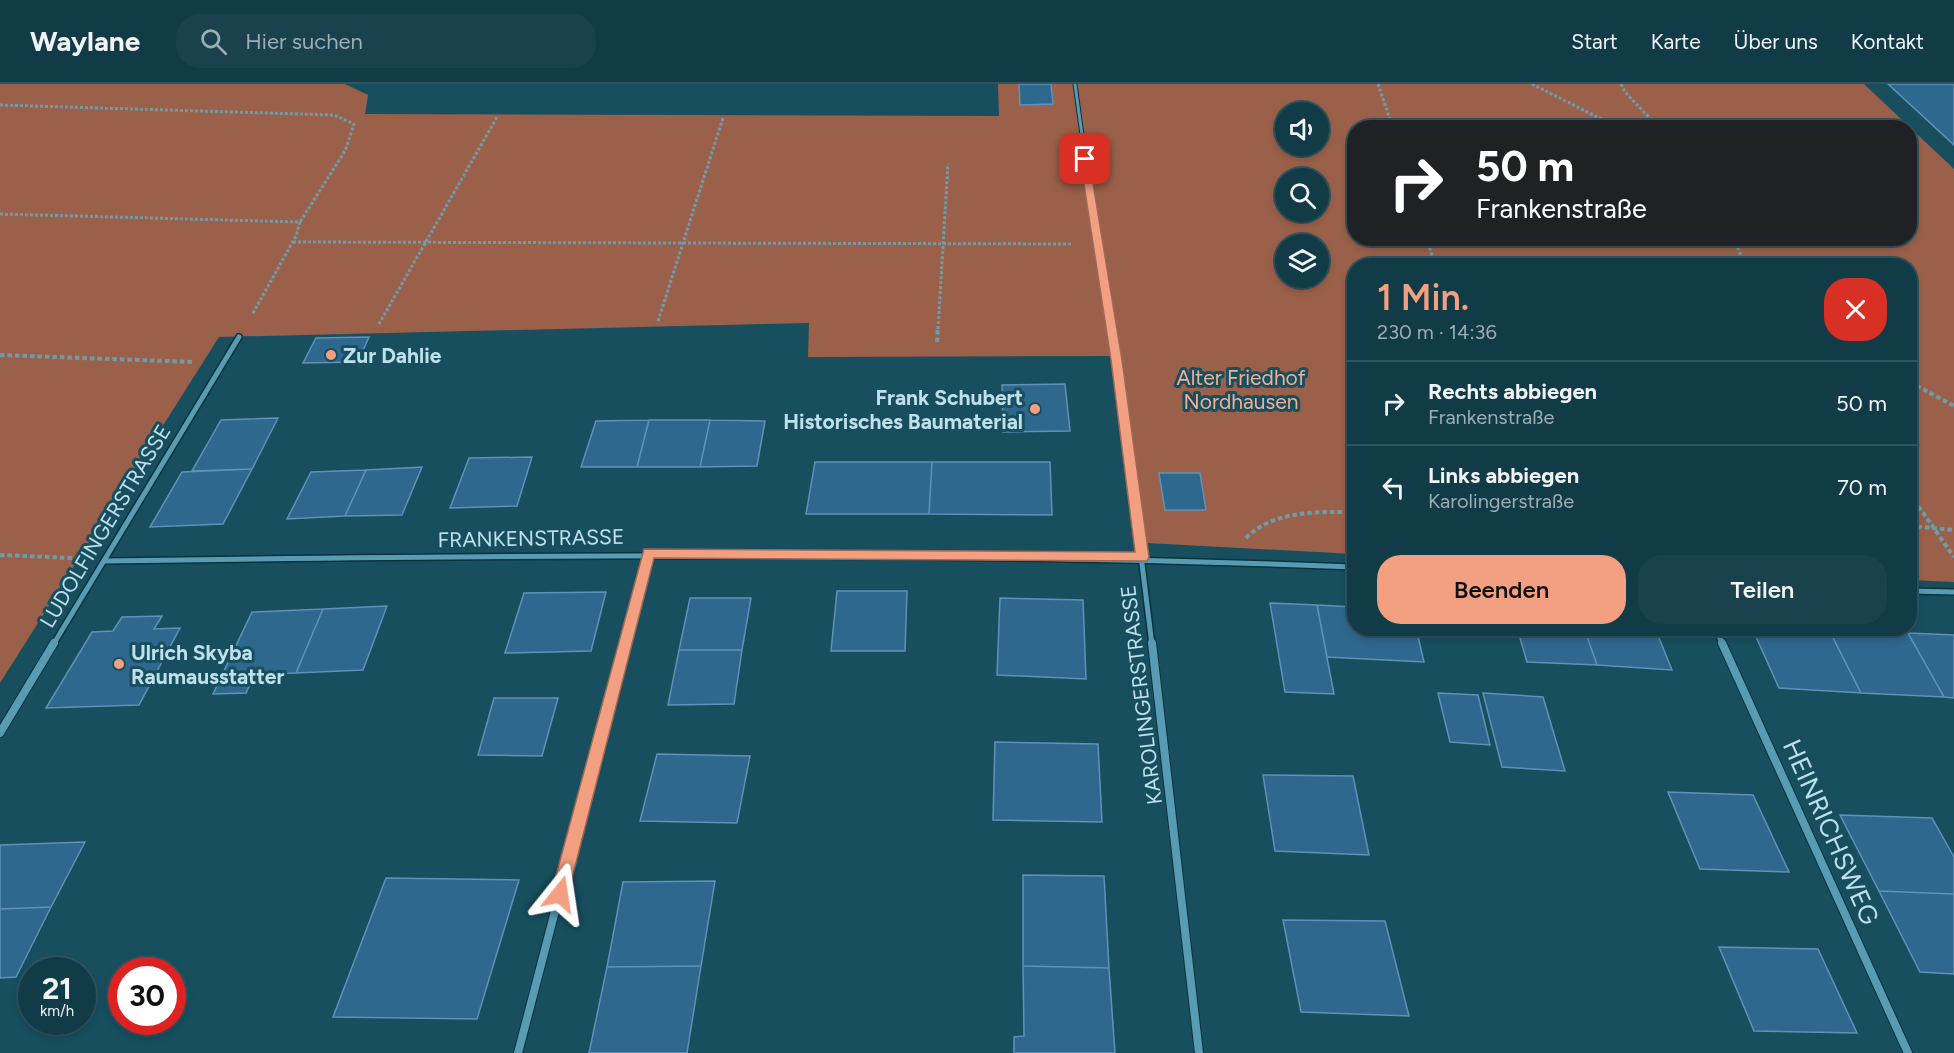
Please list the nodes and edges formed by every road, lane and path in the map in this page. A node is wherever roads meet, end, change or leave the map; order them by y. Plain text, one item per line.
1 (1075, 84) edge
2 (1378, 84) edge
3 (1532, 84) edge
4 (1621, 84) edge
5 (0, 105) edge
6 (497, 117) dead end
7 (723, 118) dead end
8 (1390, 120) edge
9 (1603, 120) edge
10 (1651, 120) edge
11 (948, 164) dead end
12 (0, 214) edge
13 (300, 222) junction
14 (293, 242) junction
15 (426, 242) junction
16 (682, 243) junction
17 (942, 243) junction
18 (1097, 244) junction
19 (658, 321) dead end
20 (379, 324) dead end
21 (239, 337) joint
22 (937, 342) dead end
23 (0, 355) edge
24 (1117, 360) joint
25 (222, 363) junction
26 (1917, 386) edge
27 (1954, 406) edge
28 (1917, 504) edge
29 (1347, 512) edge
30 (1917, 527) edge
31 (1933, 528) junction
32 (1954, 530) edge
33 (648, 553) junction
34 (0, 555) edge
35 (1142, 557) junction
36 (1954, 557) edge
37 (104, 561) junction
38 (1230, 561) junction
39 (1347, 567) edge
40 (1917, 591) edge
41 (1954, 592) edge
42 (1719, 636) edge
43 (0, 733) edge
44 (518, 1053) edge
45 (1199, 1053) edge
46 (1908, 1053) edge

1 - 18 lane, KAROLINGERSTRASSE
2 - 8 path
3 - 9 path
4 - 10 path
5 - 13 path
6 - 15 path
7 - 16 path
11 - 17 path
12 - 13 path
13 - 14 path
14 - 15 path
14 - 21 path
15 - 16 path
15 - 20 path
16 - 17 path
16 - 19 path
17 - 18 path
17 - 22 path
18 - 24 lane, KAROLINGERSTRASSE
21 - 25 street, LUDOLFINGERSTRASSE
23 - 25 path
24 - 35 street, KAROLINGERSTRASSE
25 - 37 street, LUDOLFINGERSTRASSE
26 - 27 path
28 - 31 path
29 - 38 path
30 - 31 path
31 - 32 path
31 - 36 path
33 - 35 street, FRANKENSTRASSE
33 - 37 street, FRANKENSTRASSE
33 - 44 street
34 - 37 path
35 - 38 street, FRANKENSTRASSE
35 - 45 street, KAROLINGERSTRASSE
37 - 43 street, LUDOLFINGERSTRASSE
38 - 39 street, FRANKENSTRASSE
40 - 41 street
42 - 46 street, HEINRICHSWEG

